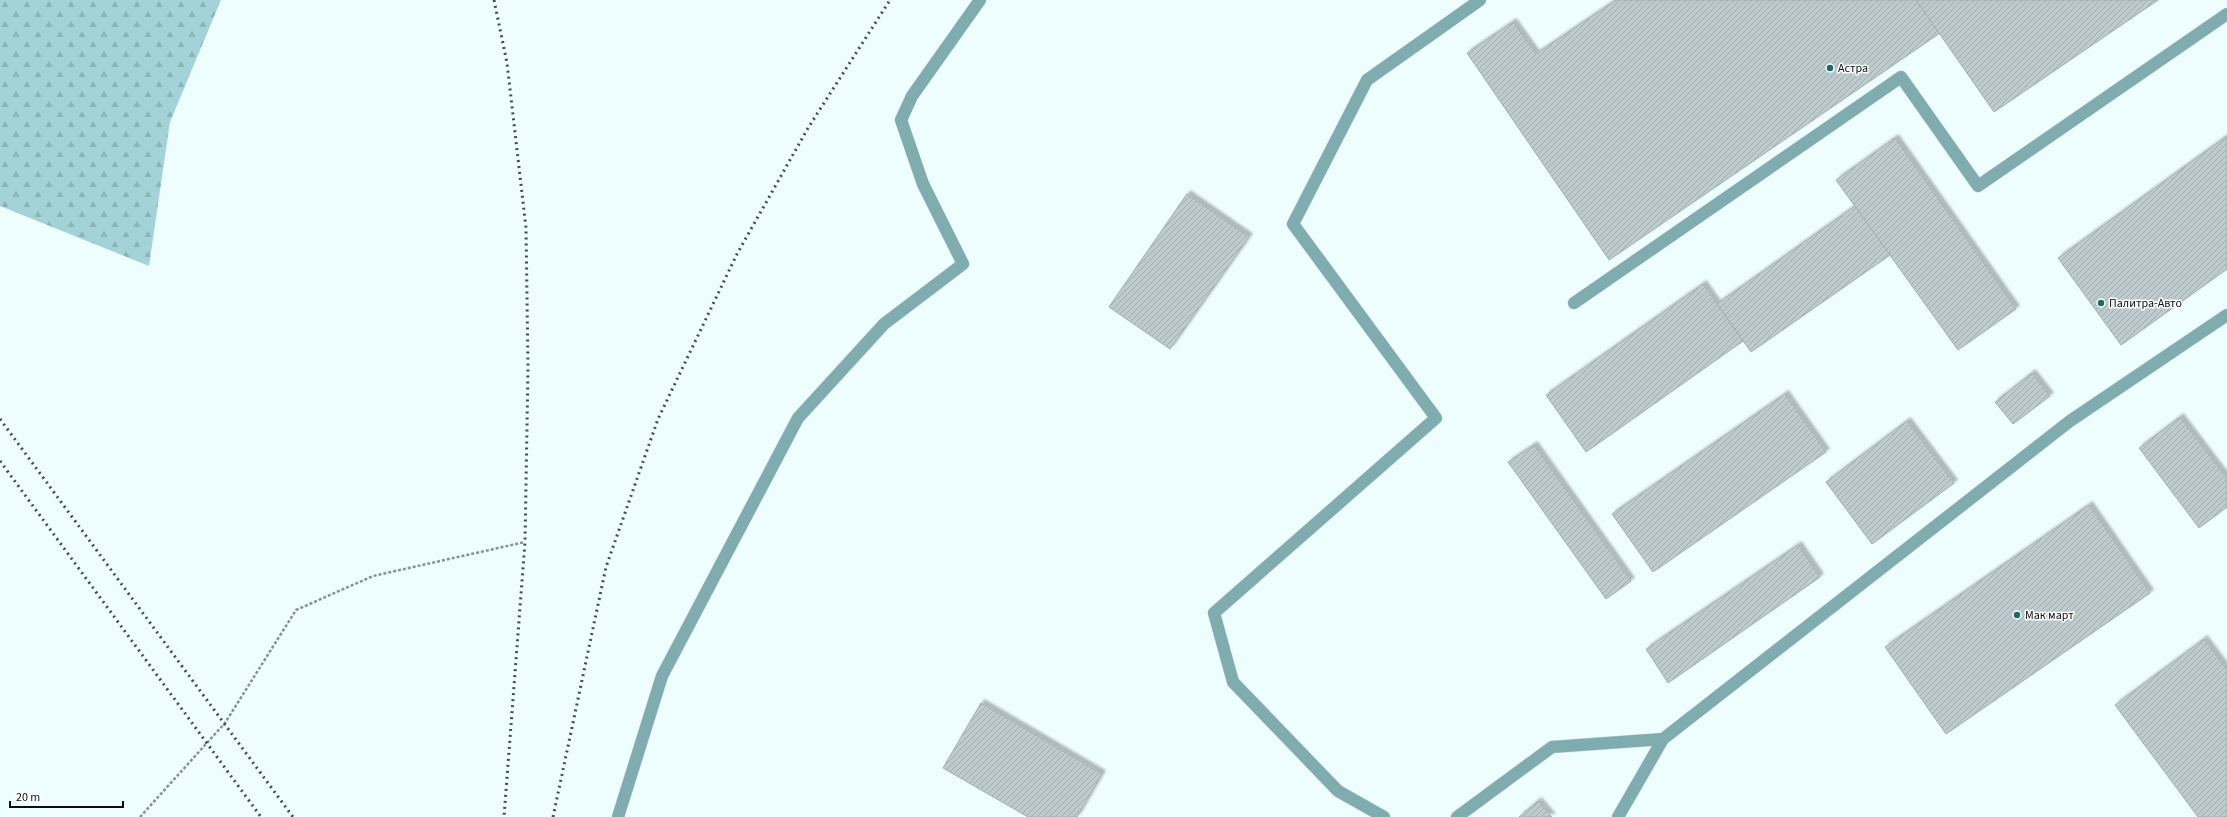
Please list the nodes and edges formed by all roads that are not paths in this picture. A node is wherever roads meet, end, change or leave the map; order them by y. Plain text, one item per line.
1 (980, 0) edge
2 (1480, 0) edge
3 (2227, 14) edge
4 (1574, 303) dead end
5 (2227, 315) edge
6 (1663, 739) junction
7 (618, 817) edge
8 (1384, 817) edge
9 (1457, 817) edge
10 (1618, 817) edge

1 - 7 lane
2 - 8 lane
3 - 4 lane
5 - 6 lane
6 - 9 lane
6 - 10 lane

